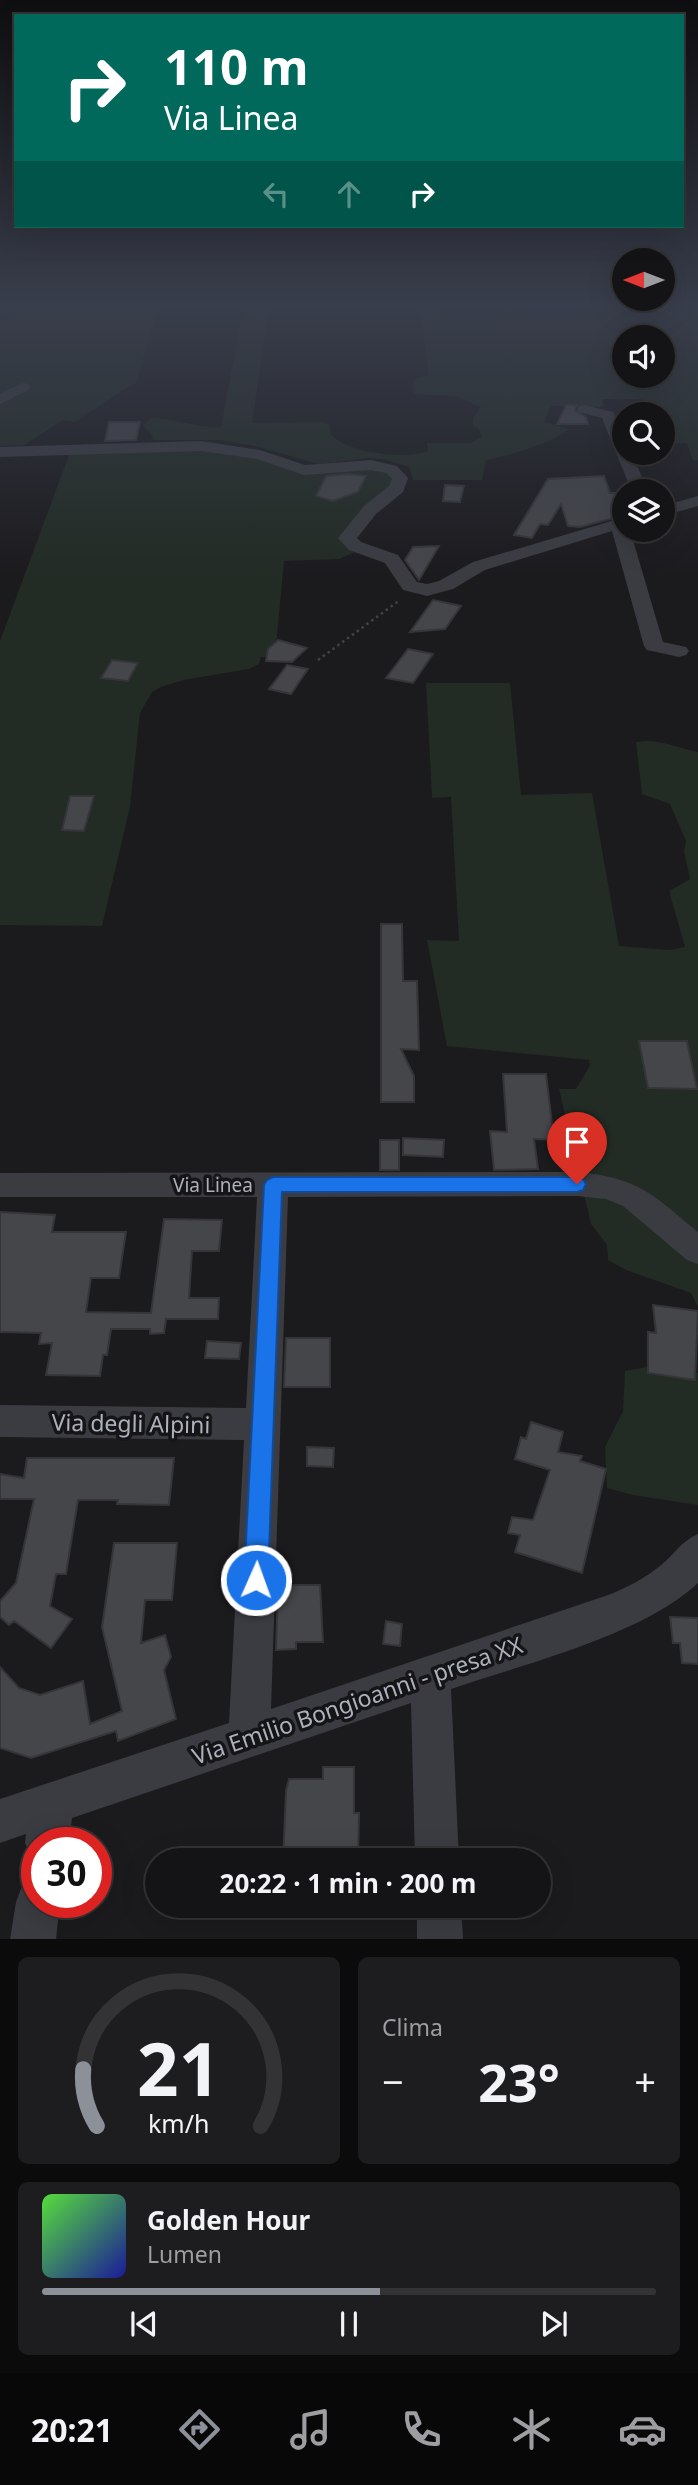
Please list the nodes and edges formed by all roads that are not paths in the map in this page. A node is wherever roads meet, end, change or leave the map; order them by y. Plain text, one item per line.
1 (584, 410) dead end
2 (0, 452) edge
3 (635, 479) edge
4 (698, 501) edge
5 (675, 508) edge
6 (612, 526) edge
7 (627, 542) edge
8 (679, 651) dead end
9 (0, 1185) edge
10 (273, 1185) junction
11 (698, 1251) edge
12 (0, 1421) edge
13 (263, 1424) junction
14 (698, 1553) edge
15 (430, 1675) junction
16 (249, 1736) junction
17 (0, 1821) edge
18 (49, 1823) edge
19 (437, 1848) edge
20 (36, 1918) edge
21 (439, 1918) edge
22 (33, 1939) edge
23 (440, 1939) edge

1 - 3 street
2 - 6 street
4 - 5 street
7 - 8 street
9 - 10 street, Via Linea
10 - 11 street, Via Linea
10 - 13 street
12 - 13 street, Via degli Alpini
13 - 16 street
14 - 15 street, Via Emilio Bongioanni - presa XX
15 - 16 street, Via Emilio Bongioanni - presa XX
15 - 19 street
16 - 18 street, Via Emilio Bongioanni - presa XX
17 - 18 street, Via Emilio Bongioanni - presa XX
20 - 22 street
21 - 23 street

